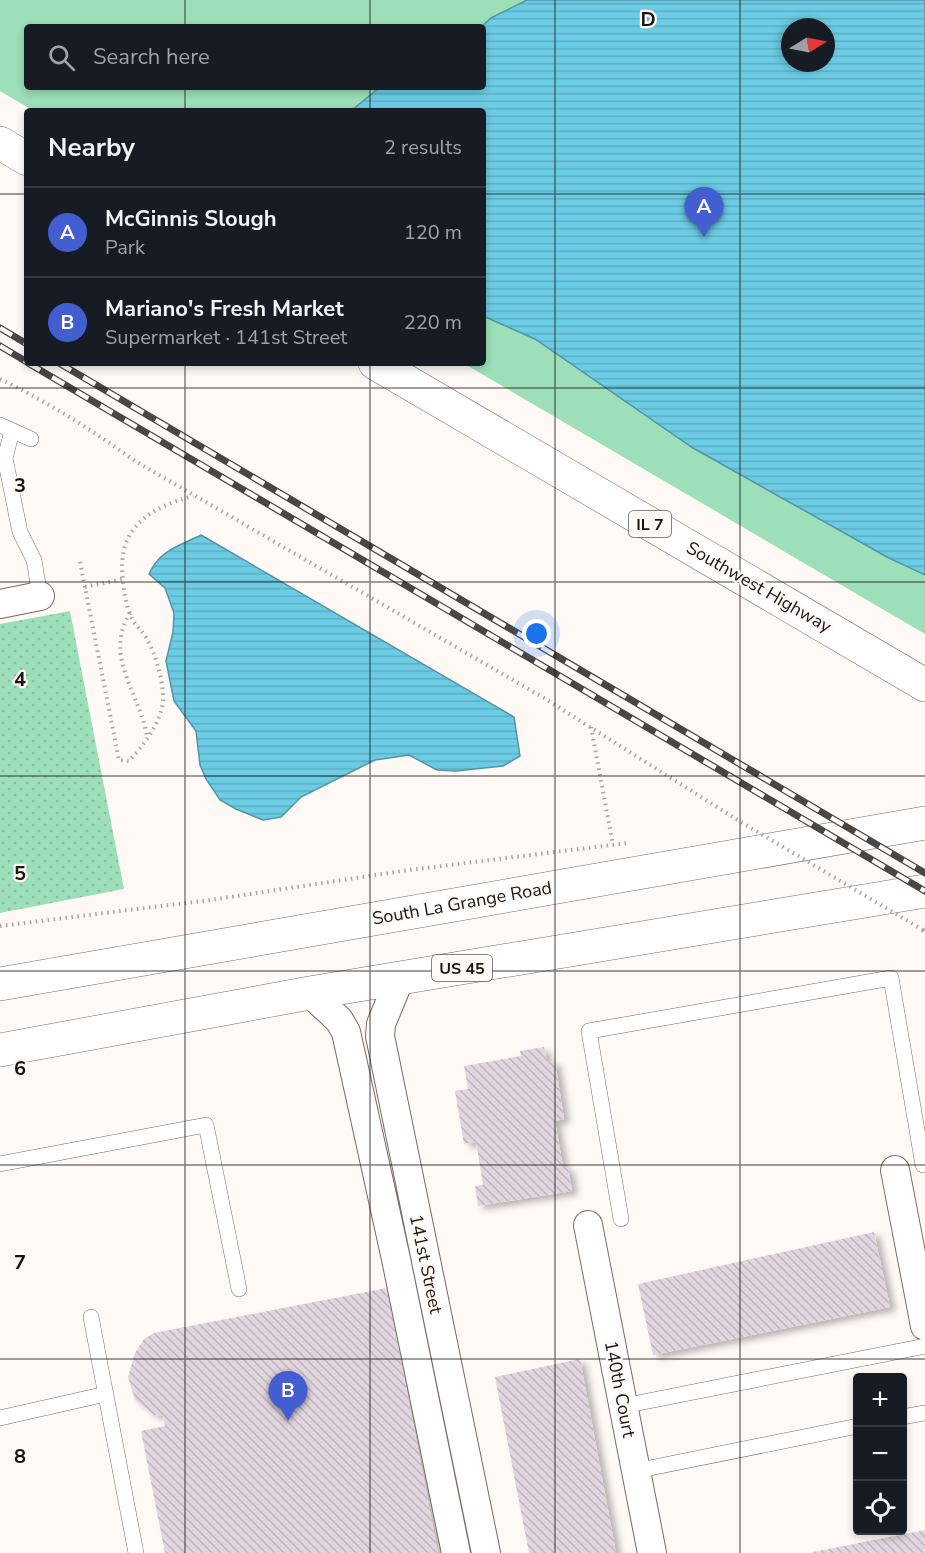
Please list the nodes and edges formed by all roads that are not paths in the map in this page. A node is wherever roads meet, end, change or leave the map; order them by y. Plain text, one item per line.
1 (0, 143) edge
2 (24, 157) edge
3 (380, 366) edge
4 (6, 428) edge
5 (31, 439) dead end
6 (40, 596) joint
7 (0, 604) edge
8 (925, 684) edge
9 (925, 823) edge
10 (925, 891) edge
11 (400, 978) junction
12 (0, 984) edge
13 (310, 993) junction
14 (0, 1050) edge
15 (0, 1164) edge
16 (923, 1166) dead end
17 (895, 1170) dead end
18 (621, 1219) dead end
19 (588, 1225) dead end
20 (239, 1289) dead end
21 (91, 1317) dead end
22 (925, 1326) edge
23 (925, 1346) edge
24 (106, 1394) junction
25 (623, 1406) junction
26 (925, 1413) edge
27 (907, 1417) edge
28 (0, 1418) edge
29 (853, 1427) edge
30 (635, 1471) junction
31 (136, 1553) edge
32 (456, 1553) edge
33 (486, 1553) edge
34 (651, 1553) edge

1 - 2 main road
3 - 8 main road, Southwest Highway / IL 7
4 - 5 lane
4 - 6 lane
6 - 7 street
9 - 12 main road, South La Grange Road
10 - 11 main road, US 45
11 - 13 main road, US 45
11 - 33 street, 141st Street
13 - 14 main road, US 45
13 - 32 street, 141st Street
15 - 20 lane
16 - 18 lane
17 - 22 street
19 - 25 street, 140th Court
21 - 24 lane
23 - 25 lane
24 - 28 lane
24 - 31 lane
25 - 30 street, 140th Court
26 - 27 lane
29 - 30 lane
30 - 34 street, 140th Court

